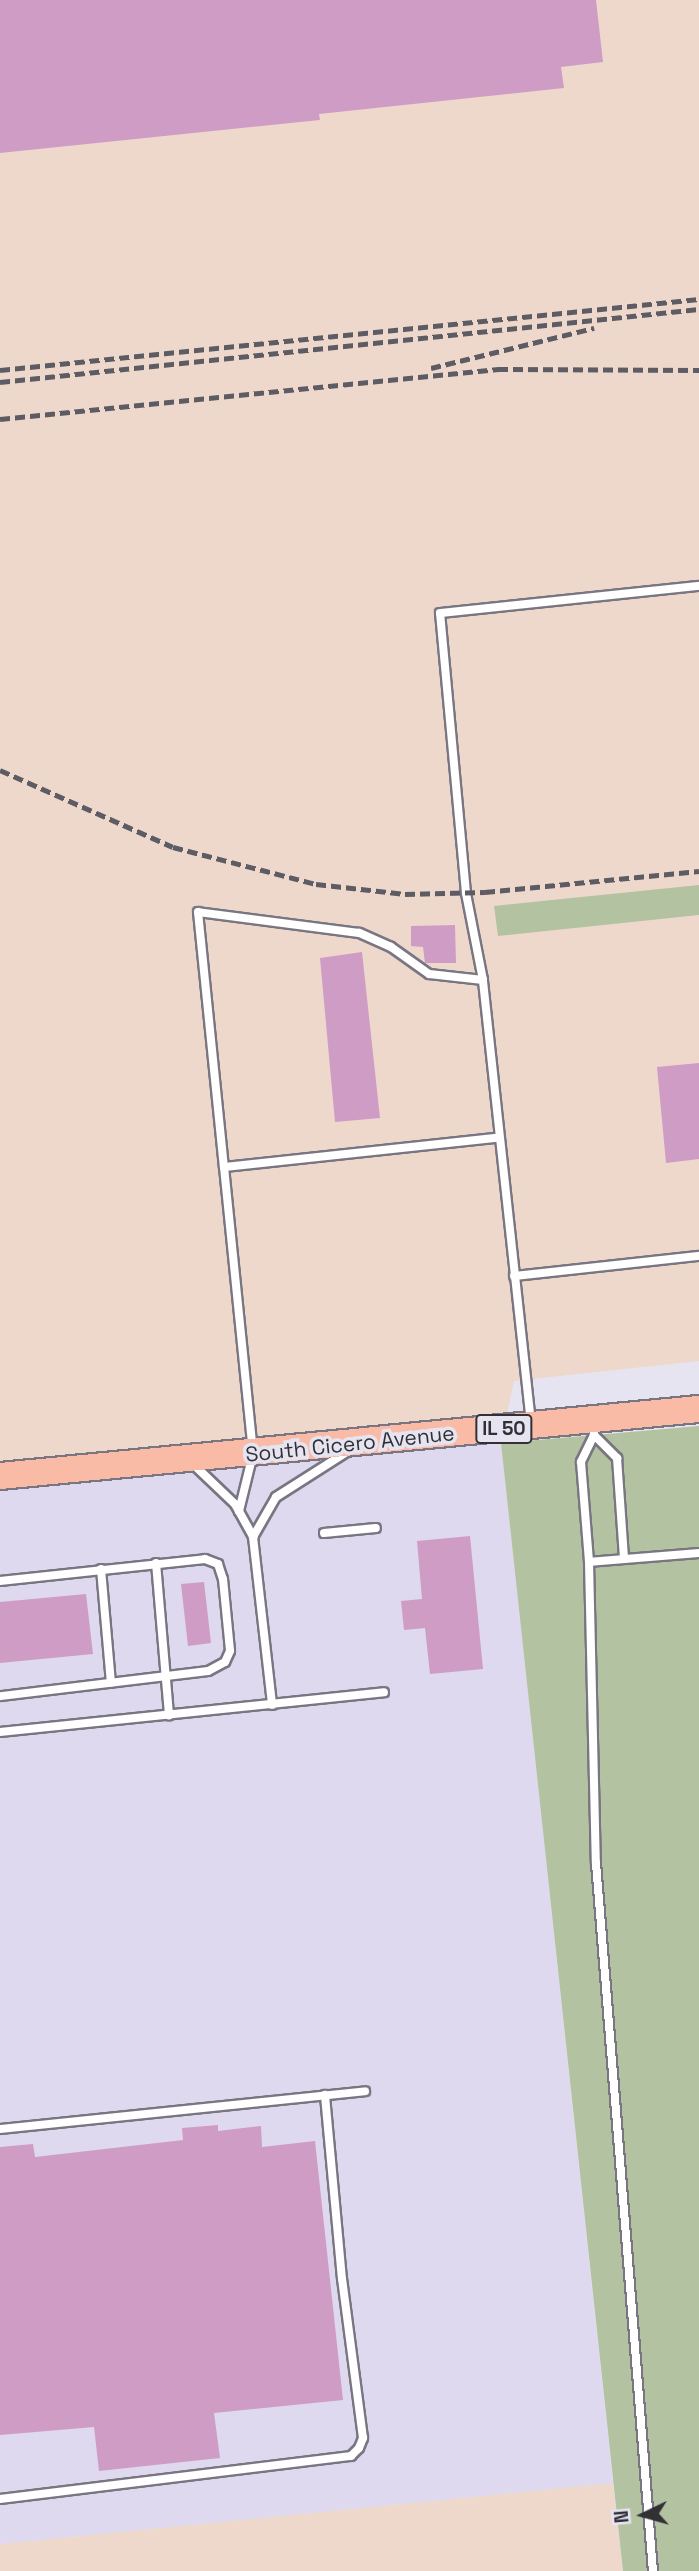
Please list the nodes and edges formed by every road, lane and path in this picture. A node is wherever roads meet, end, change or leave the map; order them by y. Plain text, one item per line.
1 (699, 586) edge
2 (483, 980) junction
3 (497, 1138) junction
4 (224, 1167) junction
5 (699, 1256) edge
6 (514, 1276) junction
7 (699, 1409) edge
8 (531, 1426) junction
9 (593, 1427) junction
10 (361, 1443) junction
11 (253, 1454) junction
12 (189, 1459) junction
13 (0, 1476) edge
14 (239, 1511) junction
15 (376, 1528) dead end
16 (324, 1533) dead end
17 (253, 1537) junction
18 (699, 1553) edge
19 (624, 1559) junction
20 (589, 1562) junction
21 (156, 1563) junction
22 (102, 1569) junction
23 (0, 1581) edge
24 (165, 1677) junction
25 (111, 1683) junction
26 (384, 1692) dead end
27 (0, 1696) edge
28 (272, 1705) junction
29 (169, 1715) junction
30 (0, 1732) edge
31 (365, 2091) dead end
32 (326, 2095) junction
33 (0, 2129) edge
34 (0, 2499) edge
35 (653, 2571) edge

1 - 2 lane
2 - 3 lane
2 - 4 lane
3 - 4 lane
3 - 6 lane
4 - 11 lane
5 - 6 lane
6 - 8 lane
7 - 9 main road, South Cicero Avenue / IL 50
8 - 9 main road, South Cicero Avenue / IL 50
8 - 10 main road, South Cicero Avenue / IL 50
9 - 19 lane
9 - 20 lane
10 - 11 main road, South Cicero Avenue / IL 50
10 - 17 lane
11 - 12 main road, South Cicero Avenue / IL 50
11 - 14 lane
12 - 13 main road, South Cicero Avenue / IL 50
12 - 14 lane
14 - 17 lane
15 - 16 lane
17 - 28 lane
18 - 19 lane
19 - 20 lane
20 - 35 lane
21 - 22 lane
21 - 24 lane
21 - 24 lane
22 - 23 lane
22 - 25 lane
24 - 25 lane
24 - 29 lane
25 - 27 lane
26 - 28 lane
28 - 29 lane
29 - 30 lane
31 - 32 lane
32 - 33 lane
32 - 34 lane

